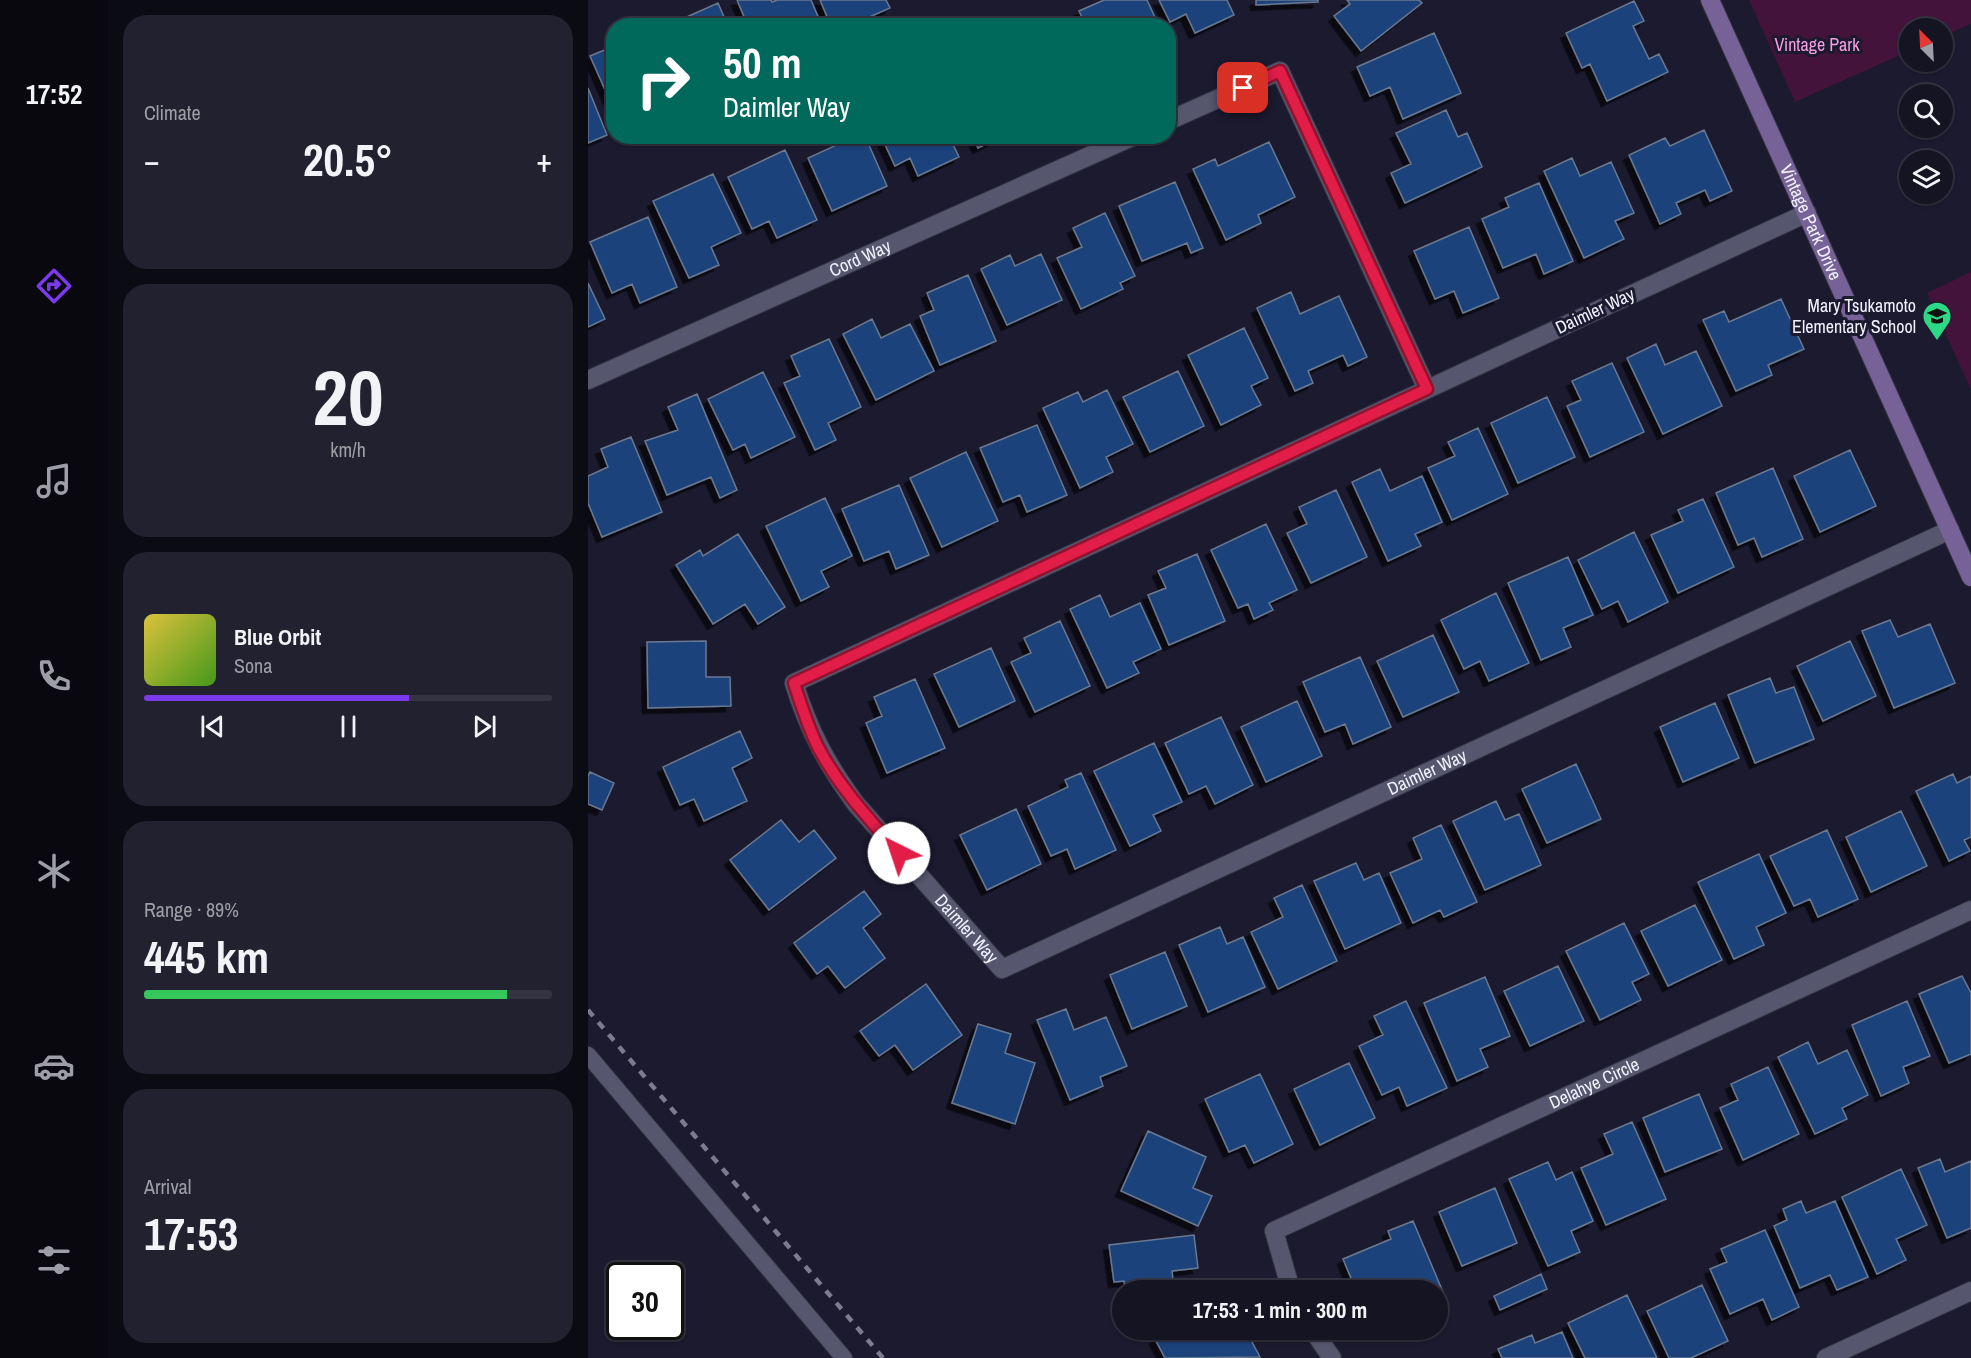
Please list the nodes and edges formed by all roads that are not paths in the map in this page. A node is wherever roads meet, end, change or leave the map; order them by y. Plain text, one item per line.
1 (1710, 0) edge
2 (1176, 117) edge
3 (1116, 144) edge
4 (1807, 213) junction
5 (588, 380) edge
6 (1427, 389) junction
7 (1950, 530) junction
8 (1971, 577) edge
9 (1971, 910) edge
10 (588, 1055) edge
11 (1288, 1280) edge
12 (1971, 1292) edge
13 (1320, 1340) edge
14 (844, 1358) edge
15 (1332, 1358) edge
16 (1826, 1358) edge

1 - 4 street, Vintage Park Drive
2 - 6 street
3 - 5 street, Cord Way
4 - 6 street, Daimler Way
4 - 7 street, Vintage Park Drive
6 - 7 street, Daimler Way
7 - 8 street, Vintage Park Drive
9 - 11 street, Delahye Circle
10 - 14 lane
12 - 16 street
13 - 15 street

